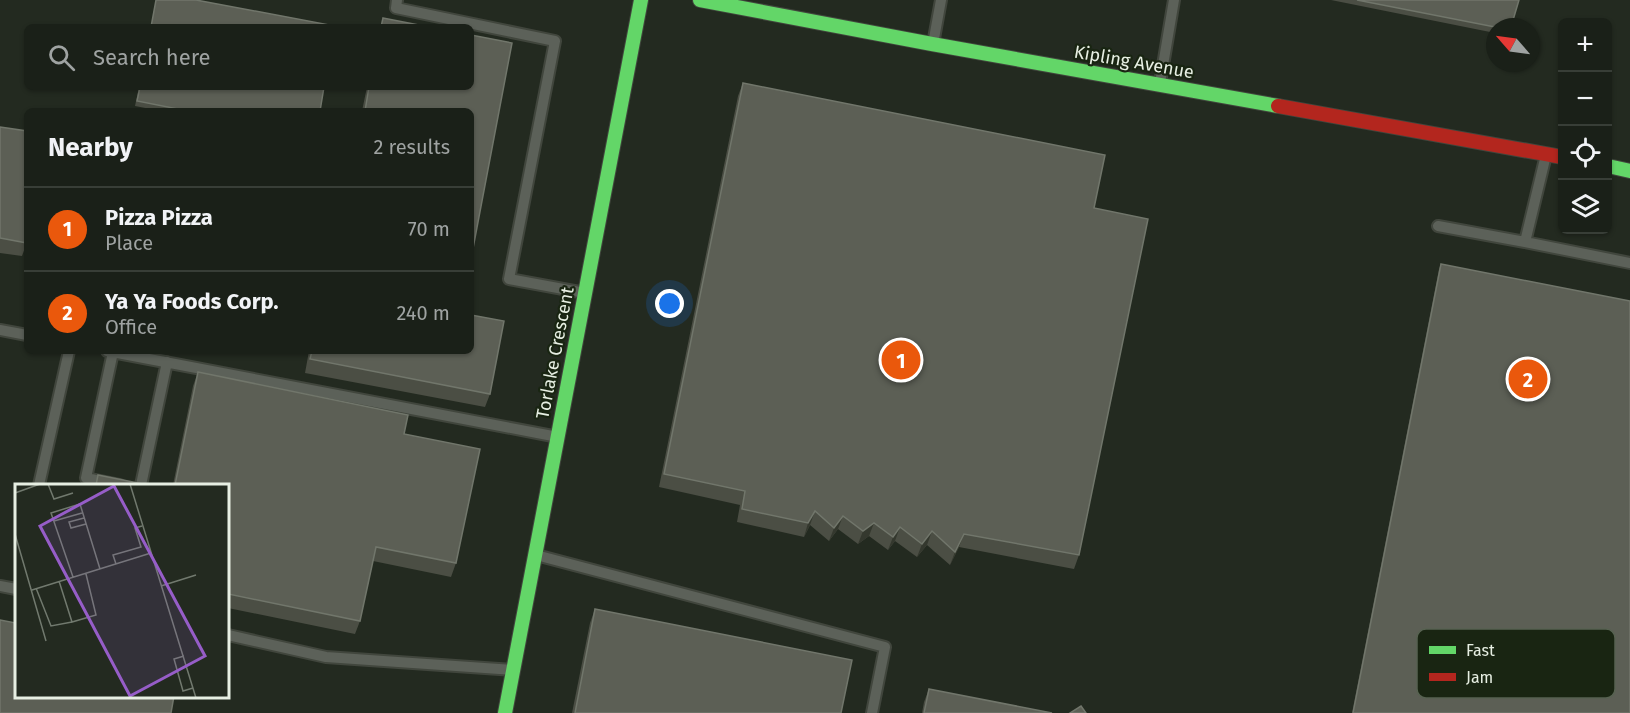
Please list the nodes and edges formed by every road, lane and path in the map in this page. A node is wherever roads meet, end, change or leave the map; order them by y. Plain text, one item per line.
1 (398, 0) edge
2 (641, 0) edge
3 (700, 0) edge
4 (941, 0) edge
5 (1174, 0) edge
6 (473, 24) edge
7 (474, 24) edge
8 (932, 44) junction
9 (1160, 85) junction
10 (1546, 154) junction
11 (1558, 156) edge
12 (1612, 167) edge
13 (1630, 171) edge
14 (1438, 226) dead end
15 (1525, 242) junction
16 (1630, 263) edge
17 (585, 293) junction
18 (0, 330) edge
19 (24, 334) edge
20 (68, 354) edge
21 (110, 354) edge
22 (121, 354) edge
23 (167, 362) junction
24 (558, 437) junction
25 (39, 484) edge
26 (115, 484) edge
27 (141, 484) edge
28 (536, 555) junction
29 (0, 586) edge
30 (15, 587) edge
31 (230, 635) edge
32 (514, 670) junction
33 (505, 713) edge
34 (872, 713) edge

1 - 6 lane
2 - 17 main road, Torlake Crescent
3 - 8 main road, Kipling Avenue
4 - 8 lane
5 - 9 lane
7 - 17 lane
8 - 9 main road, Kipling Avenue
9 - 10 main road, Kipling Avenue
10 - 11 main road, Kipling Avenue
10 - 15 lane
12 - 13 main road
14 - 15 lane
15 - 16 lane
17 - 24 main road, Torlake Crescent
18 - 19 lane
20 - 25 lane
21 - 26 lane
22 - 23 lane
23 - 24 lane
23 - 27 lane
24 - 28 main road, Torlake Crescent
28 - 32 main road, Torlake Crescent
28 - 34 lane
29 - 30 lane
31 - 32 lane
32 - 33 main road, Torlake Crescent

